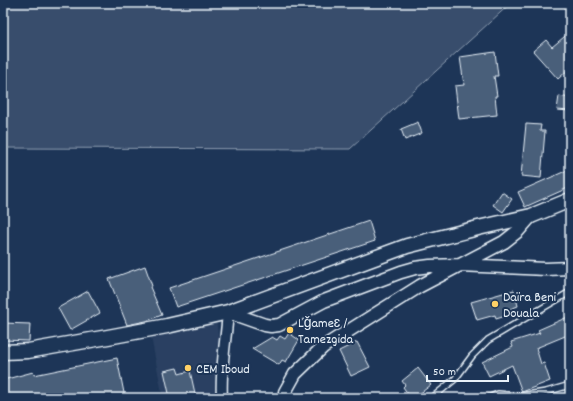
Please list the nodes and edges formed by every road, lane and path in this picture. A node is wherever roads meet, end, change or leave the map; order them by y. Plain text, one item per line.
1 (570, 200) edge
2 (531, 216) junction
3 (459, 265) junction
4 (570, 268) edge
5 (570, 292) edge
6 (228, 312) junction
7 (3, 352) edge
8 (570, 385) edge
9 (222, 398) edge
10 (285, 398) edge
11 (432, 398) edge
12 (488, 398) edge

1 - 2 main road
2 - 3 street
2 - 6 main road
3 - 4 street
3 - 6 street
3 - 10 street
5 - 11 lane
6 - 7 main road
6 - 9 street
8 - 12 lane

